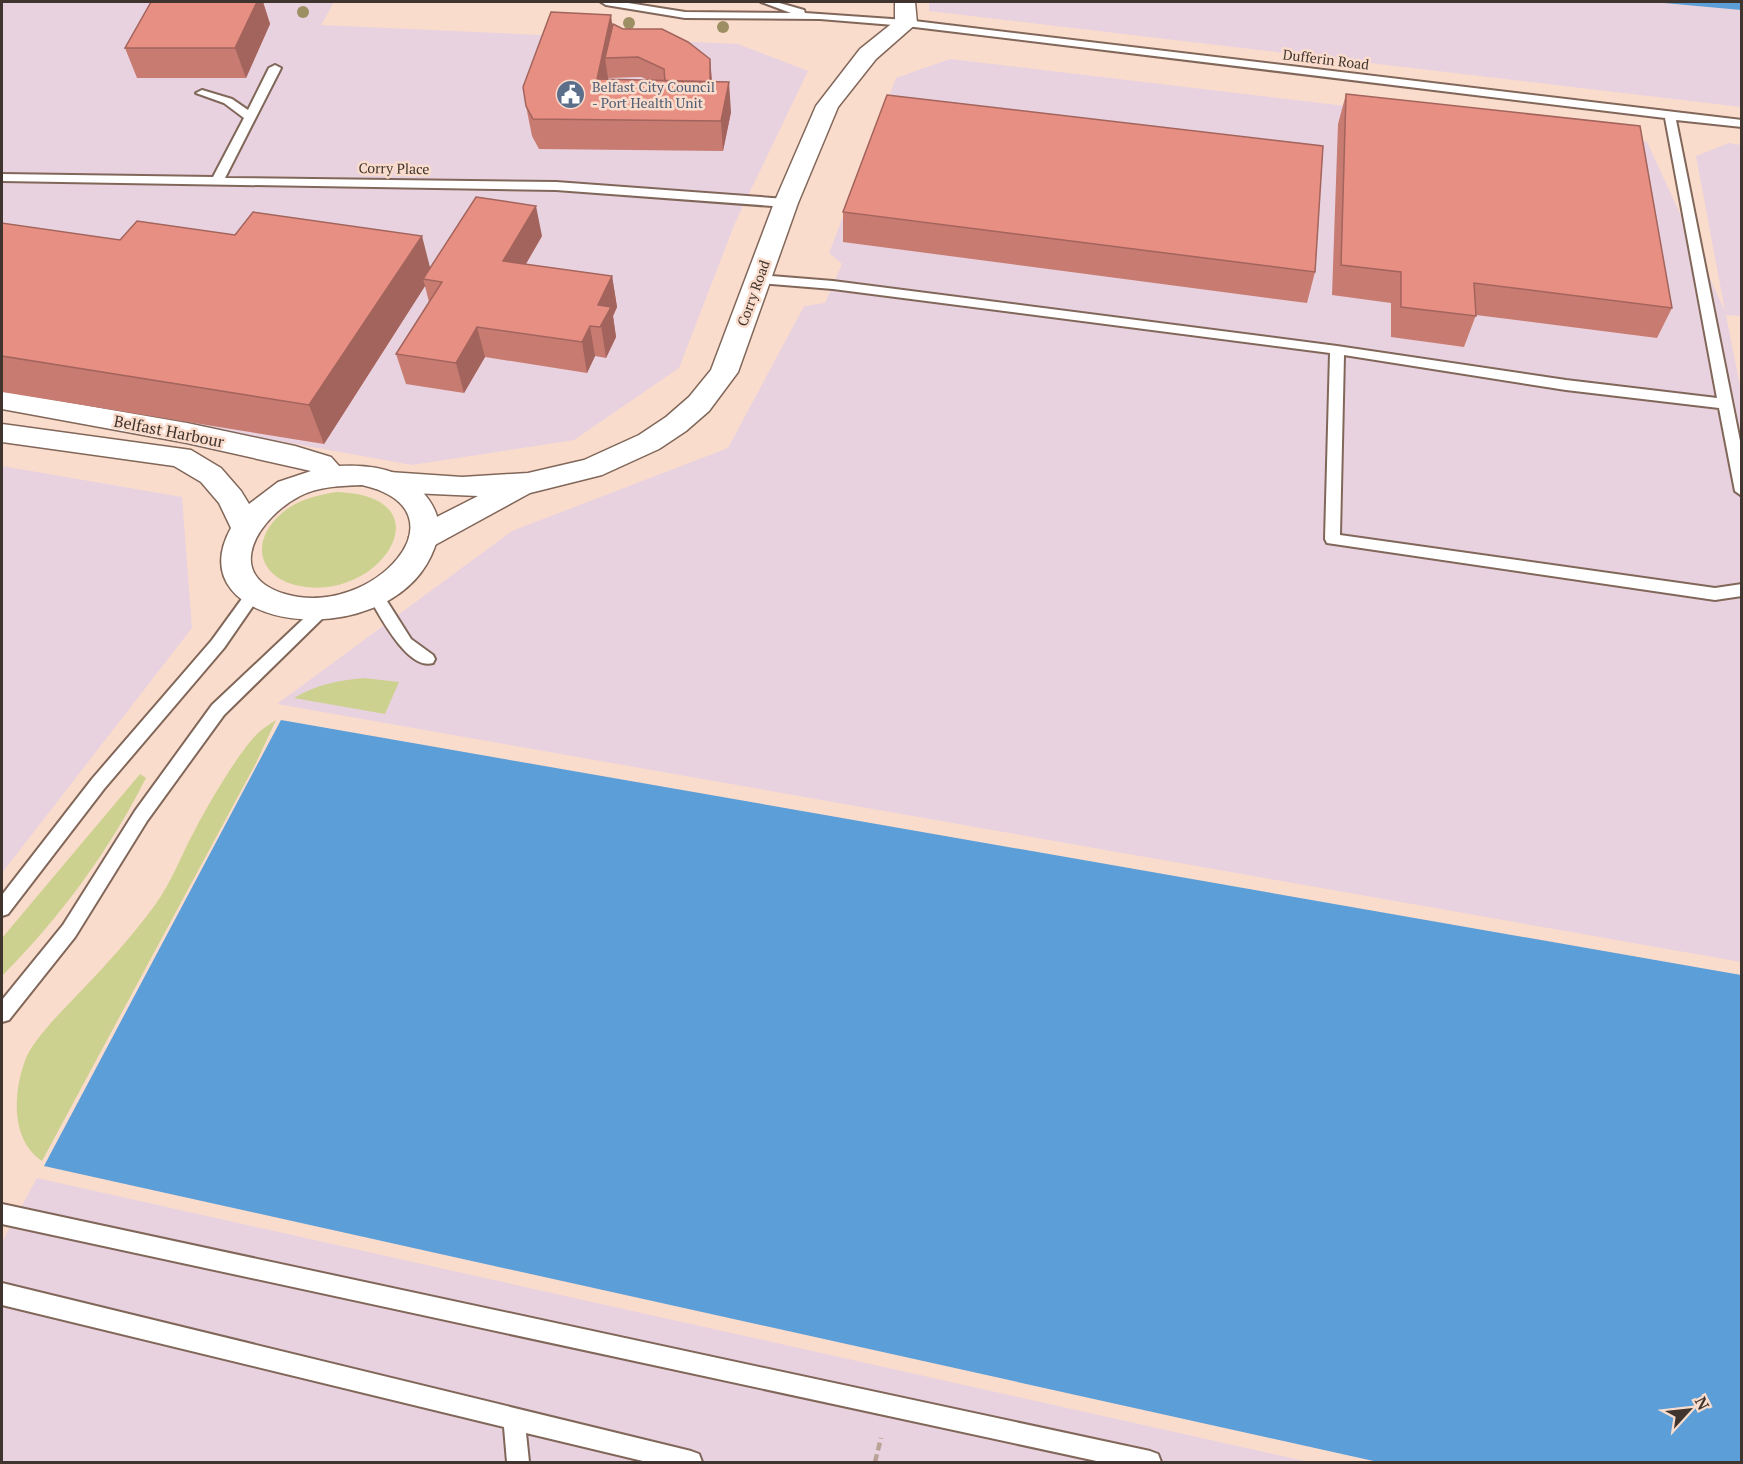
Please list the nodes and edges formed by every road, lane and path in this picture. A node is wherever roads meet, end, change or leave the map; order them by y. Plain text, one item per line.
1 (606, 2) edge
2 (766, 2) edge
3 (905, 12) edge
4 (820, 16) junction
5 (275, 68) dead end
6 (202, 93) dead end
7 (1670, 116) junction
8 (251, 118) junction
9 (1742, 124) edge
10 (2, 178) edge
11 (218, 180) junction
12 (786, 203) junction
13 (758, 279) junction
14 (1337, 350) junction
15 (2, 400) edge
16 (1725, 404) junction
17 (2, 433) edge
18 (331, 476) junction
19 (389, 482) junction
20 (528, 483) junction
21 (1742, 490) edge
22 (244, 526) junction
23 (424, 537) junction
24 (1742, 590) edge
25 (254, 593) junction
26 (375, 594) junction
27 (323, 609) junction
28 (427, 658) dead end
29 (2, 908) edge
30 (2, 1014) edge
31 (2, 1214) edge
32 (2, 1293) edge
33 (514, 1419) junction
34 (518, 1462) edge
35 (691, 1462) edge
36 (1150, 1462) edge

1 - 4 lane
2 - 4 lane
3 - 4 lane, Dufferin Road
3 - 7 lane, Dufferin Road
3 - 12 street, Corry Road
5 - 8 lane
6 - 8 lane
7 - 9 lane, Dufferin Road
7 - 16 lane
8 - 11 lane
10 - 11 lane, Corry Place
11 - 12 lane, Corry Place
12 - 13 street, Corry Road
13 - 14 lane
13 - 20 street, Corry Road
14 - 16 lane
14 - 24 lane
15 - 18 street, Belfast Harbour
16 - 21 lane
17 - 22 street, Belfast Harbour
18 - 19 street
18 - 22 street
19 - 20 street, Corry Road
19 - 23 street
20 - 23 street, Corry Road
22 - 25 street
23 - 26 street
25 - 27 street
25 - 29 lane
26 - 27 street
26 - 28 lane
27 - 30 lane
31 - 36 lane
32 - 33 lane
33 - 34 lane
33 - 35 lane

